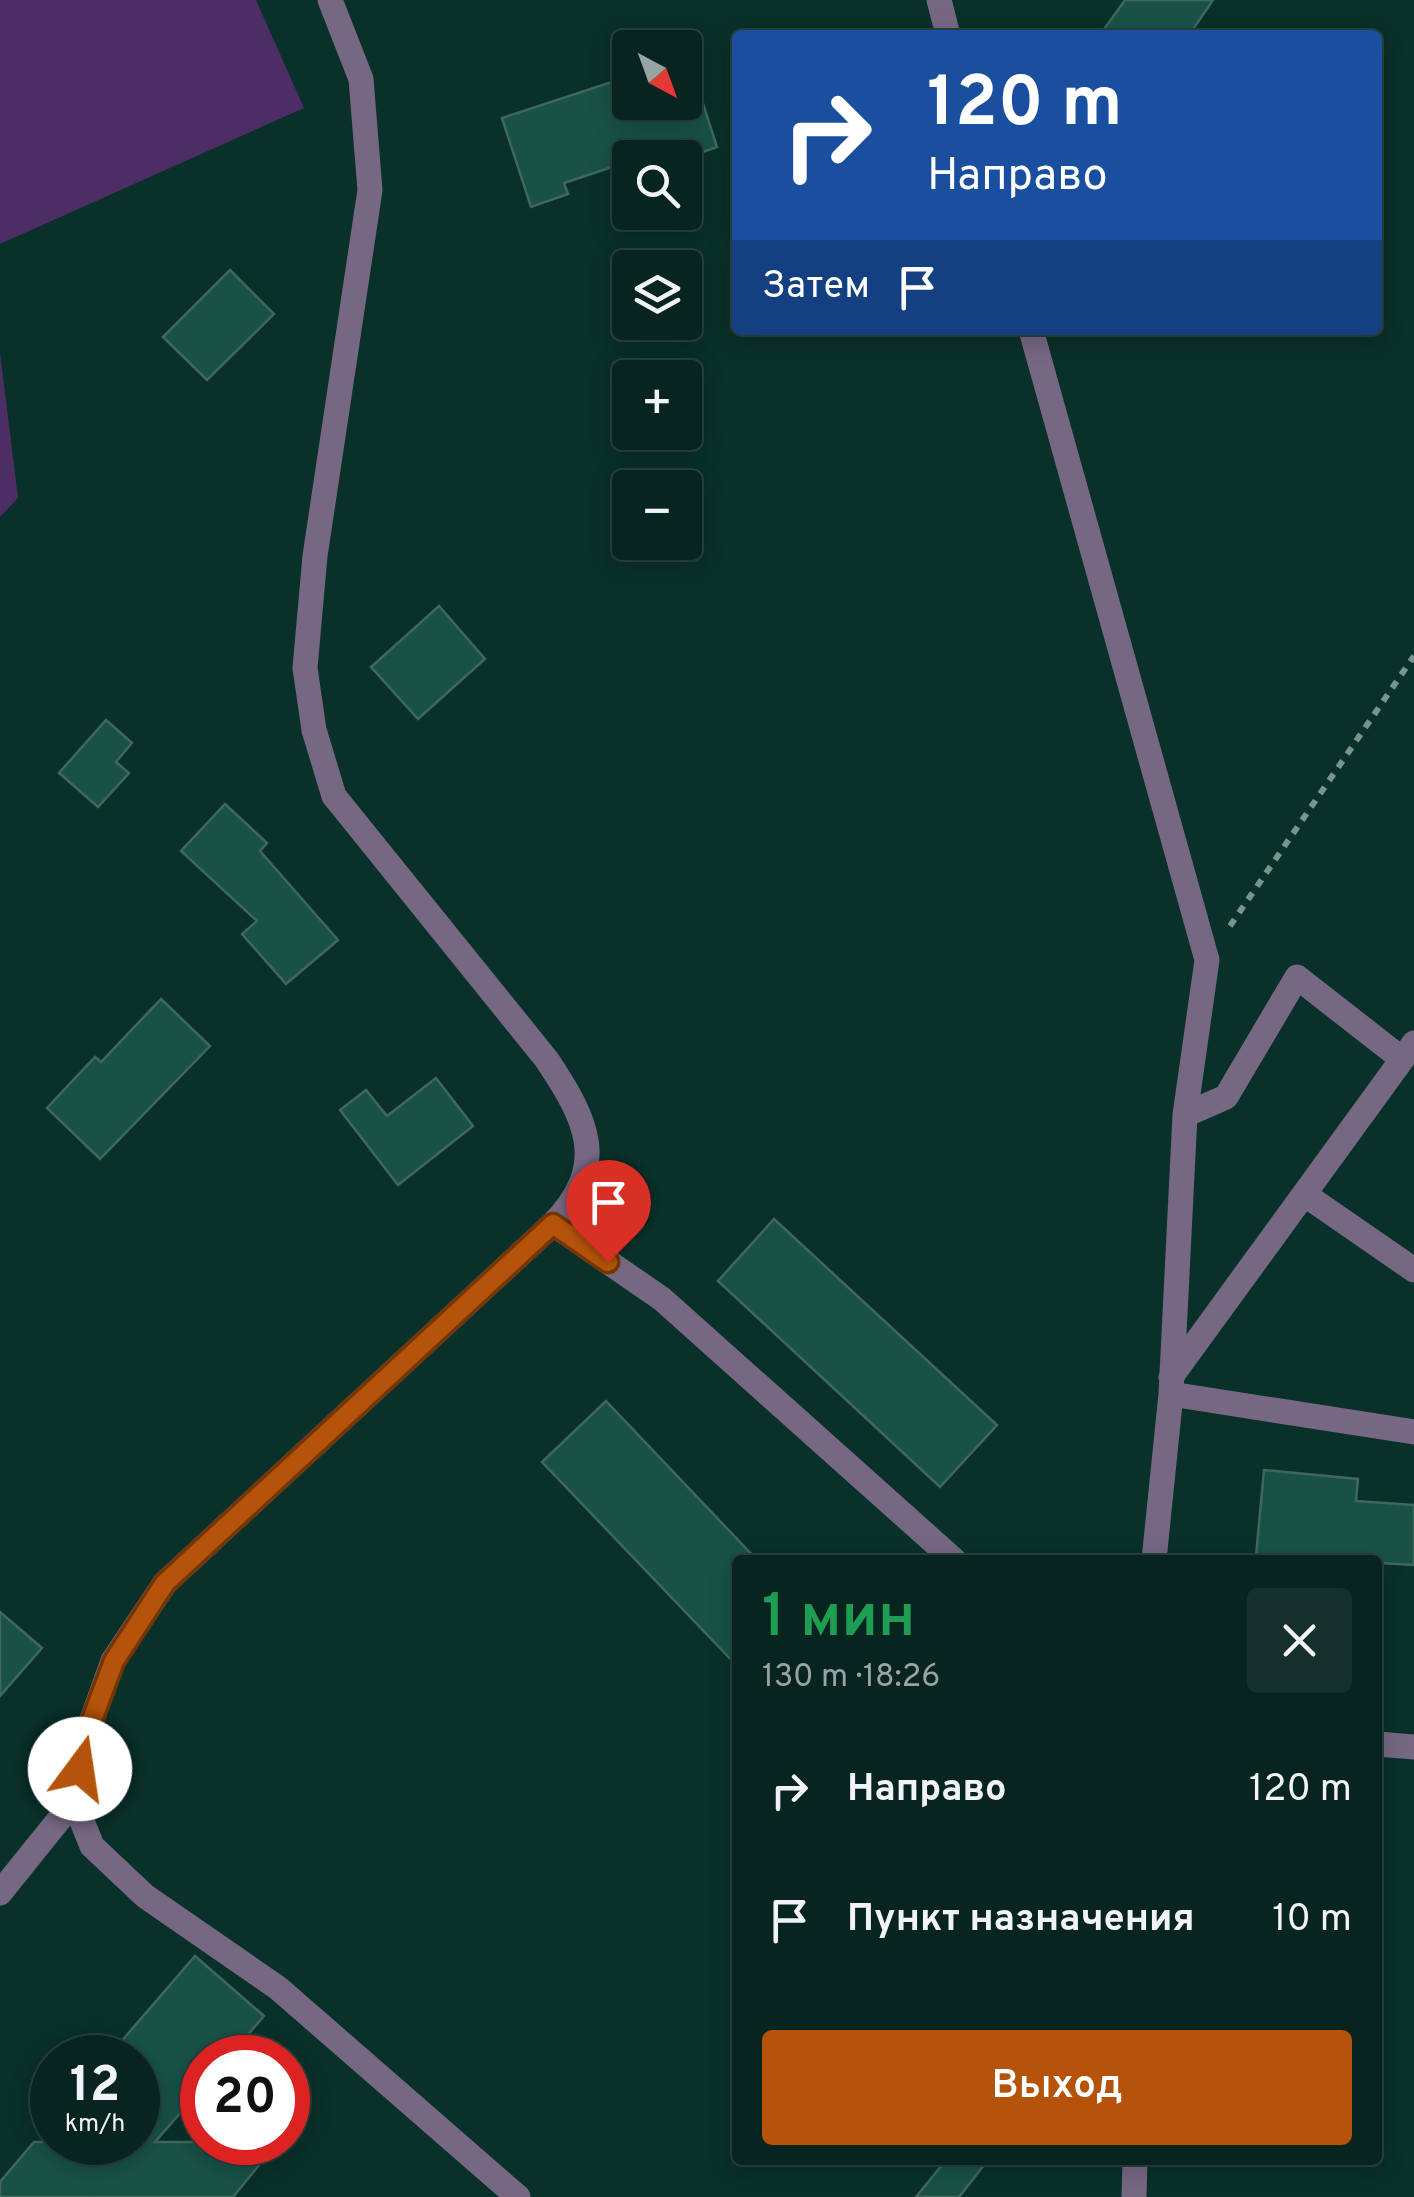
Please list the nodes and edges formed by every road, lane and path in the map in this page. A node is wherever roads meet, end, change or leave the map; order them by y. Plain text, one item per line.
1 (330, 0) edge
2 (939, 0) edge
3 (947, 30) edge
4 (1032, 335) edge
5 (1414, 656) edge
6 (1207, 960) junction
7 (1408, 1051) edge
8 (1185, 1115) junction
9 (1304, 1194) junction
10 (553, 1224) junction
11 (1414, 1270) edge
12 (1171, 1385) junction
13 (1414, 1432) edge
14 (948, 1555) edge
15 (1154, 1555) edge
16 (1382, 1744) edge
17 (1414, 1747) edge
18 (74, 1801) junction
19 (0, 1893) edge
20 (1134, 2165) edge
21 (518, 2197) edge
22 (1134, 2197) edge

1 - 10 street
2 - 3 street
4 - 6 street
5 - 6 path
6 - 8 street
7 - 8 street
7 - 9 street
8 - 12 street
9 - 11 street
9 - 12 street
10 - 14 street
10 - 18 street
12 - 13 street
12 - 15 street
16 - 17 street
18 - 19 street
18 - 21 street
20 - 22 street

